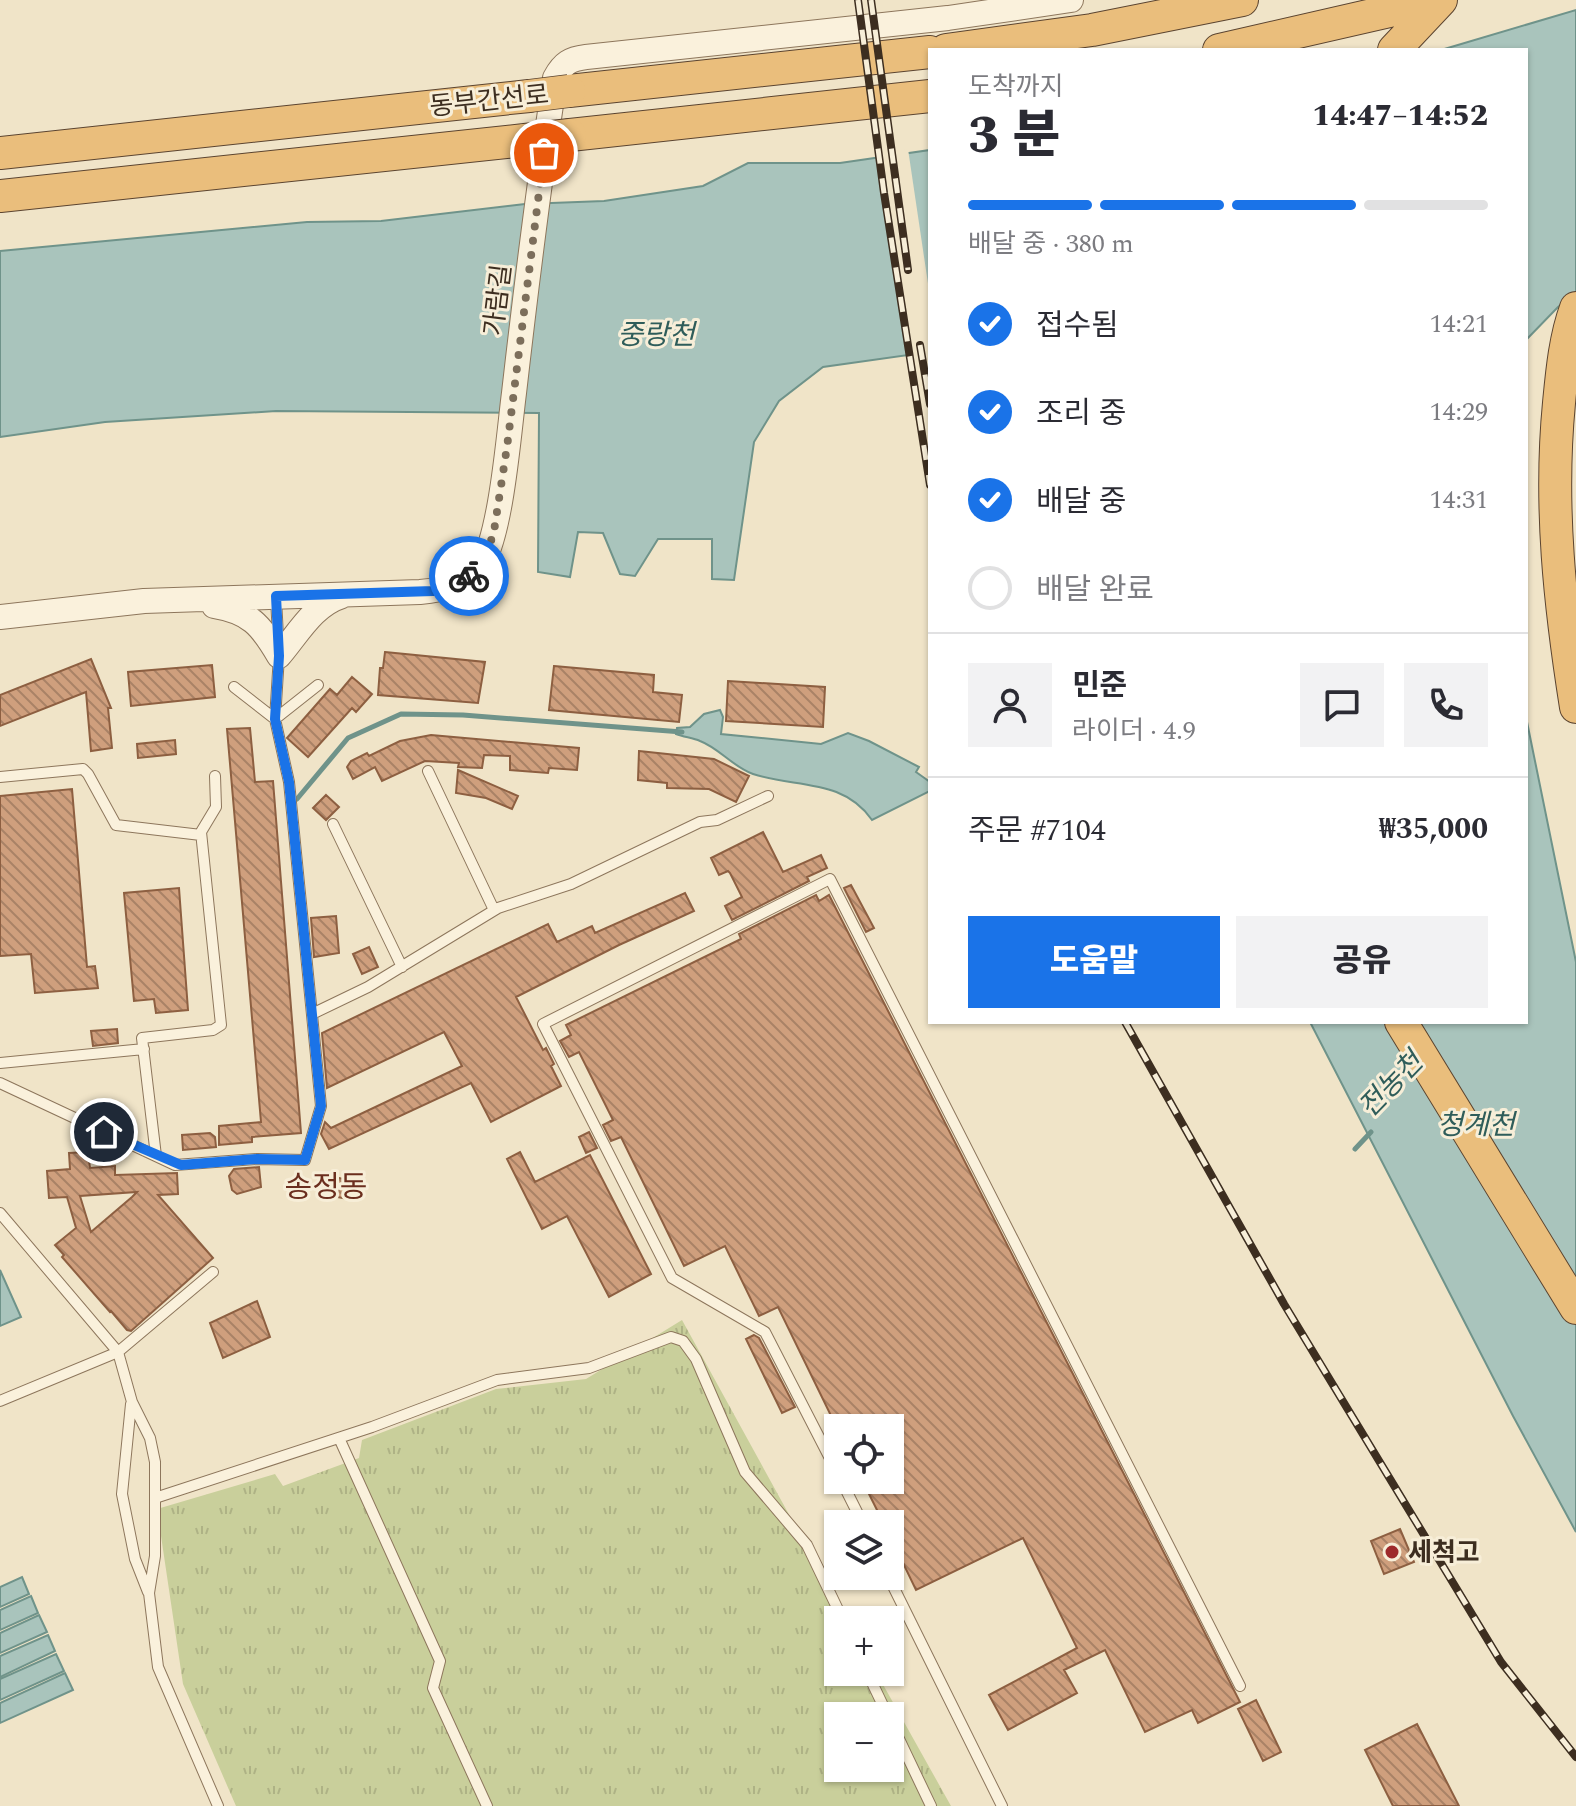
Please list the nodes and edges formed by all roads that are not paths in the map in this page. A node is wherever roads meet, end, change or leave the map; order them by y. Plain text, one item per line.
1 (1071, 0) edge
2 (1242, 0) edge
3 (1440, 0) edge
4 (961, 48) edge
5 (1228, 48) edge
6 (1396, 48) edge
7 (928, 52) edge
8 (928, 96) edge
9 (0, 153) edge
10 (0, 196) edge
11 (1576, 308) edge
12 (349, 594) junction
13 (276, 596) junction
14 (197, 598) junction
15 (40, 612) junction
16 (0, 617) edge
17 (0, 630) edge
18 (279, 656) junction
19 (318, 685) dead end
20 (234, 687) dead end
21 (1576, 707) edge
22 (275, 719) junction
23 (428, 771) dead end
24 (215, 776) dead end
25 (0, 777) edge
26 (768, 796) dead end
27 (333, 824) dead end
28 (201, 835) junction
29 (494, 910) junction
30 (402, 967) junction
31 (312, 1014) junction
32 (1402, 1024) edge
33 (144, 1049) junction
34 (0, 1063) edge
35 (0, 1083) edge
36 (156, 1156) junction
37 (0, 1213) edge
38 (213, 1272) dead end
39 (1576, 1308) edge
40 (118, 1352) junction
41 (0, 1401) edge
42 (132, 1402) junction
43 (339, 1438) junction
44 (824, 1447) edge
45 (155, 1498) junction
46 (895, 1590) edge
47 (149, 1593) junction
48 (836, 1606) edge
49 (1240, 1686) dead end
50 (904, 1749) edge
51 (218, 1806) edge
52 (487, 1806) edge
53 (931, 1806) edge
54 (1002, 1806) edge

1 - 12 street, 가람길
2 - 4 highway
3 - 5 highway
3 - 6 highway
7 - 9 highway, 동부간선로, bridge
8 - 10 highway, 동부간선로, bridge
11 - 21 highway
12 - 13 street, 가람길
12 - 18 street
13 - 14 street, 가람길
13 - 18 lane
14 - 15 street, 가람길
14 - 18 street
15 - 16 street, 가람길
15 - 17 lane
18 - 22 lane
19 - 22 lane
20 - 22 lane
22 - 31 lane
23 - 29 lane
24 - 28 lane
25 - 28 lane
26 - 29 lane
27 - 30 lane
28 - 33 lane
29 - 30 lane
30 - 31 lane
31 - 36 lane
32 - 39 highway
33 - 34 lane
33 - 36 lane
35 - 36 lane
37 - 40 lane
38 - 40 lane
40 - 41 lane
40 - 42 lane
42 - 45 lane
42 - 47 lane
43 - 45 lane
43 - 48 lane
43 - 52 lane
44 - 49 lane
45 - 47 lane
46 - 54 lane
47 - 51 lane
50 - 53 lane

